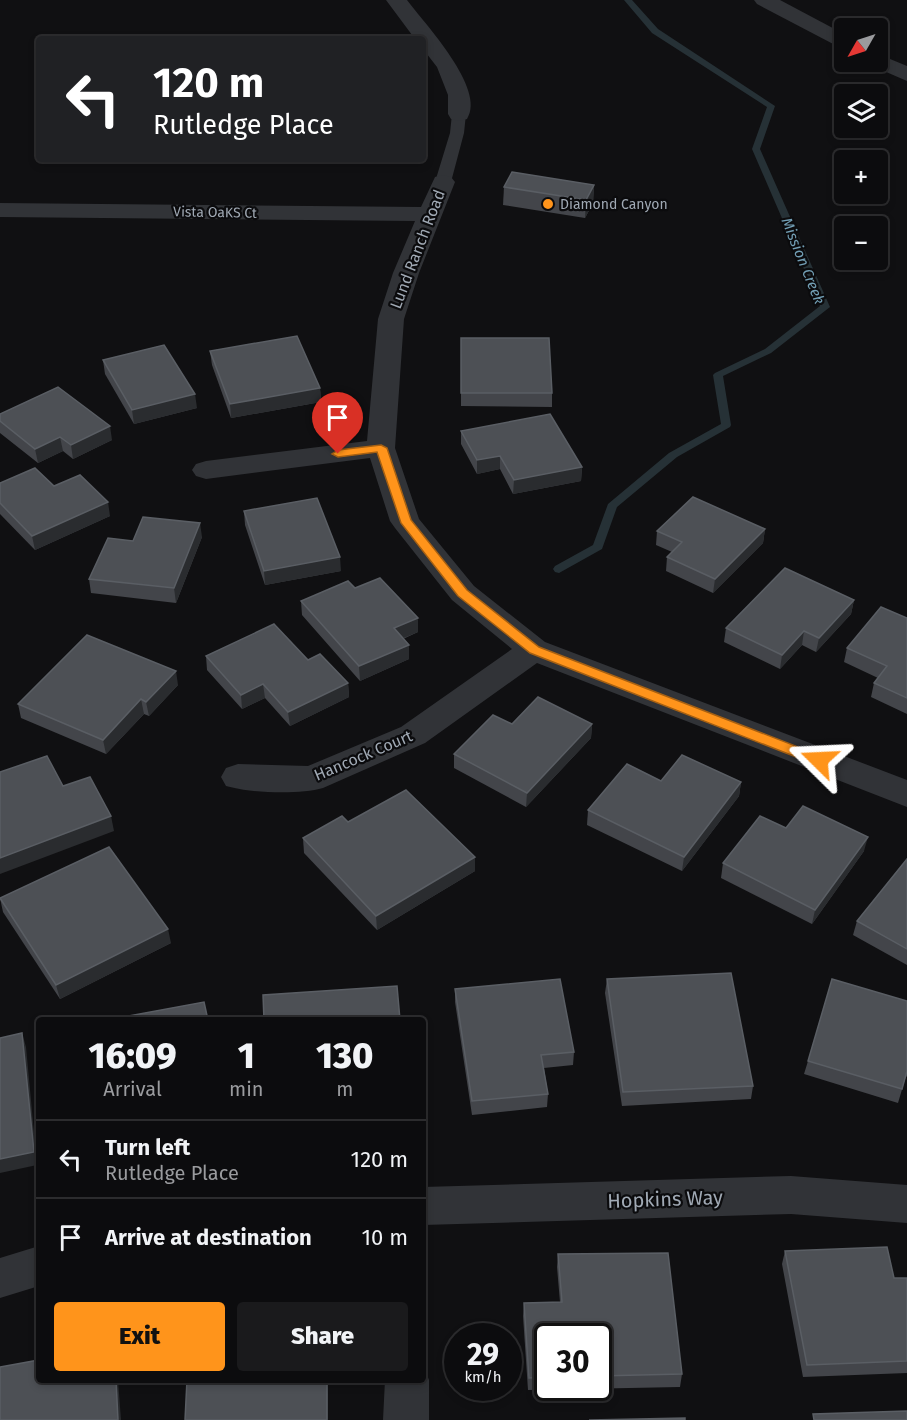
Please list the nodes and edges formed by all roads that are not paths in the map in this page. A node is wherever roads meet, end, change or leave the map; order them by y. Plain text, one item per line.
1 (396, 0) edge
2 (764, 0) edge
3 (424, 36) edge
4 (834, 37) edge
5 (426, 39) edge
6 (888, 65) edge
7 (907, 74) edge
8 (459, 114) joint
9 (443, 182) joint
10 (0, 210) edge
11 (430, 214) junction
12 (381, 448) junction
13 (206, 470) dead end
14 (534, 650) junction
15 (238, 777) dead end
16 (907, 794) edge
17 (907, 1204) edge
18 (426, 1206) edge
19 (36, 1267) edge
20 (0, 1278) edge
21 (407, 1383) edge
22 (406, 1420) edge

1 - 3 street
2 - 4 street
5 - 8 street
6 - 7 street
8 - 9 lane
9 - 11 street, Lund Ranch Road
10 - 11 street, Vista OaKS Ct
11 - 12 street, Lund Ranch Road
12 - 13 street
12 - 14 street, Lund Ranch Road
14 - 15 street, Hancock Court
14 - 16 street, Lund Ranch Road
17 - 18 street, Hopkins Way
19 - 20 street
21 - 22 street

